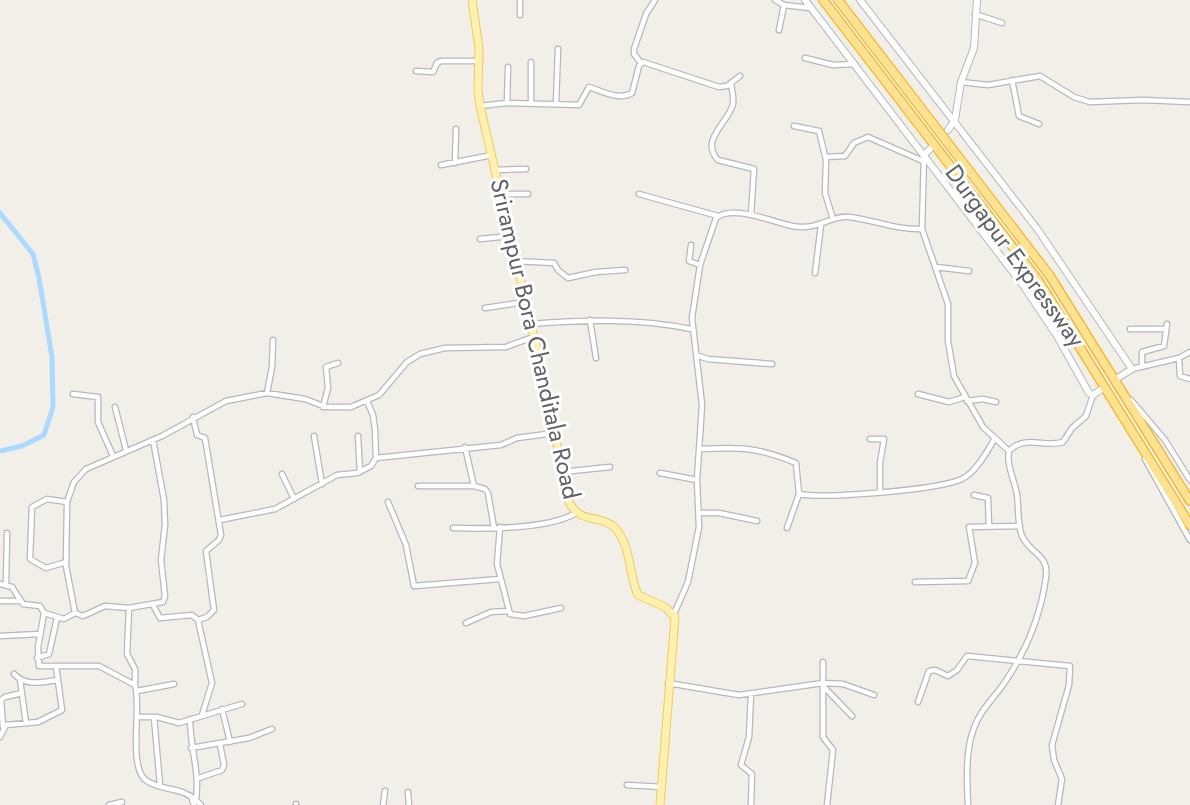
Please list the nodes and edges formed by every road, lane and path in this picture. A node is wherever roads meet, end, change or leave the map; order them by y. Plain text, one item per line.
1 (472, 0) edge
2 (520, 0) edge
3 (656, 0) edge
4 (775, 0) edge
5 (805, 0) edge
6 (823, 0) edge
7 (838, 0) edge
8 (860, 0) edge
9 (977, 0) edge
10 (784, 5) junction
11 (811, 8) junction
12 (975, 14) junction
13 (520, 15) dead end
14 (1002, 23) dead end
15 (779, 30) dead end
16 (558, 49) dead end
17 (805, 58) dead end
18 (480, 61) junction
19 (531, 62) dead end
20 (641, 63) junction
21 (855, 64) junction
22 (508, 67) dead end
23 (416, 71) dead end
24 (740, 76) dead end
25 (1012, 80) junction
26 (961, 82) junction
27 (731, 84) junction
28 (1190, 102) edge
29 (507, 103) junction
30 (531, 103) junction
31 (556, 104) junction
32 (480, 106) junction
33 (955, 120) junction
34 (1039, 124) dead end
35 (794, 126) dead end
36 (456, 129) dead end
37 (948, 130) dead end
38 (931, 148) dead end
39 (492, 155) junction
40 (826, 157) junction
41 (924, 158) junction
42 (455, 163) junction
43 (441, 165) dead end
44 (526, 169) dead end
45 (496, 170) junction
46 (501, 194) junction
47 (528, 194) dead end
48 (639, 194) dead end
49 (751, 215) junction
50 (718, 216) junction
51 (834, 219) junction
52 (821, 225) junction
53 (922, 229) junction
54 (510, 236) junction
55 (480, 239) dead end
56 (691, 245) dead end
57 (515, 261) junction
58 (700, 265) junction
59 (936, 267) junction
60 (625, 270) dead end
61 (969, 272) dead end
62 (814, 273) dead end
63 (525, 302) junction
64 (485, 308) dead end
65 (590, 320) junction
66 (530, 324) junction
67 (1130, 329) dead end
68 (692, 330) junction
69 (533, 337) junction
70 (273, 340) dead end
71 (1190, 352) edge
72 (696, 355) junction
73 (596, 358) dead end
74 (1180, 358) junction
75 (1190, 358) edge
76 (338, 363) dead end
77 (772, 364) dead end
78 (1142, 366) junction
79 (1132, 369) junction
80 (1116, 379) junction
81 (1190, 379) edge
82 (1106, 387) junction
83 (1123, 391) junction
84 (267, 393) junction
85 (73, 394) dead end
86 (918, 394) dead end
87 (1093, 395) junction
88 (966, 399) junction
89 (367, 401) junction
90 (996, 402) dead end
91 (115, 407) dead end
92 (323, 407) junction
93 (193, 417) junction
94 (1126, 419) junction
95 (554, 433) junction
96 (314, 436) dead end
97 (358, 436) dead end
98 (870, 438) dead end
99 (153, 440) junction
100 (994, 440) junction
101 (465, 447) junction
102 (699, 449) junction
103 (126, 450) junction
104 (1009, 451) junction
105 (113, 456) junction
106 (376, 458) junction
107 (610, 467) dead end
108 (360, 472) junction
109 (561, 472) junction
110 (660, 473) dead end
111 (282, 474) dead end
112 (697, 480) junction
113 (1190, 480) edge
114 (322, 484) junction
115 (418, 486) dead end
116 (474, 486) junction
117 (880, 492) junction
118 (799, 494) junction
119 (974, 495) dead end
120 (294, 499) junction
121 (1190, 501) edge
122 (67, 502) junction
123 (388, 502) dead end
124 (576, 513) junction
125 (699, 513) junction
126 (220, 520) junction
127 (757, 521) dead end
128 (1190, 525) edge
129 (988, 526) junction
130 (1020, 526) junction
131 (453, 528) dead end
132 (497, 528) junction
133 (787, 528) dead end
134 (7, 533) dead end
135 (1190, 540) edge
136 (66, 562) junction
137 (500, 579) junction
138 (915, 582) dead end
139 (3, 585) edge
140 (21, 601) junction
141 (0, 602) edge
142 (153, 604) junction
143 (129, 608) junction
144 (561, 608) dead end
145 (508, 611) junction
146 (44, 613) junction
147 (75, 613) junction
148 (674, 614) junction
149 (57, 618) junction
150 (198, 620) junction
151 (466, 623) dead end
152 (40, 634) junction
153 (0, 636) edge
154 (37, 658) junction
155 (823, 662) dead end
156 (1019, 662) junction
157 (56, 666) junction
158 (14, 674) dead end
159 (20, 680) junction
160 (58, 680) junction
161 (668, 683) junction
162 (174, 684) dead end
163 (824, 685) junction
164 (136, 688) junction
165 (22, 693) junction
166 (751, 694) junction
167 (874, 695) dead end
168 (918, 702) dead end
169 (243, 704) dead end
170 (222, 709) junction
171 (202, 715) junction
172 (852, 716) dead end
173 (137, 717) junction
174 (154, 717) junction
175 (190, 719) junction
176 (26, 723) junction
177 (3, 727) junction
178 (272, 729) dead end
179 (0, 737) edge
180 (230, 742) junction
181 (220, 744) junction
182 (191, 748) junction
183 (199, 778) junction
184 (160, 785) junction
185 (627, 785) dead end
186 (662, 787) junction
187 (385, 791) dead end
188 (408, 792) dead end
189 (193, 800) edge
190 (122, 802) dead end
191 (109, 805) edge
192 (201, 805) edge
193 (383, 805) edge
194 (409, 805) edge
195 (660, 805) edge
196 (751, 805) edge
197 (827, 805) edge
198 (968, 805) edge
199 (1058, 805) edge

1 - 18 main road, Srirampur Bora Chanditala Road
2 - 13 street
3 - 20 street
4 - 10 street
5 - 11 street
6 - 82 highway, Durgapur Expressway
7 - 80 highway, Durgapur Expressway
8 - 33 street
9 - 12 street
10 - 11 street
10 - 15 street
11 - 21 street
12 - 14 street
12 - 26 street
16 - 31 street
17 - 21 street
18 - 23 street
18 - 32 main road, Srirampur Bora Chanditala Road
19 - 30 street
20 - 27 street
20 - 31 street
21 - 41 street
22 - 29 street
24 - 27 street
25 - 26 street
25 - 28 street
25 - 34 street
26 - 33 street
27 - 49 street
29 - 30 street
29 - 32 street
30 - 31 street
32 - 39 main road, Srirampur Bora Chanditala Road
33 - 37 street
33 - 79 street
35 - 40 street
36 - 42 street
38 - 41 street
39 - 42 street
39 - 45 main road, Srirampur Bora Chanditala Road
40 - 41 street
40 - 51 street
41 - 53 street
41 - 87 street
42 - 43 street
44 - 45 street
45 - 46 main road, Srirampur Bora Chanditala Road
46 - 47 street
46 - 54 main road, Srirampur Bora Chanditala Road
48 - 50 street
49 - 50 street
49 - 52 street
50 - 58 street
51 - 52 street
51 - 53 street
52 - 62 street
53 - 59 street
54 - 55 street
54 - 57 main road, Srirampur Bora Chanditala Road
56 - 58 street
57 - 60 street
57 - 63 main road, Srirampur Bora Chanditala Road
58 - 68 street
59 - 61 street
59 - 88 street
63 - 64 street
63 - 66 main road, Srirampur Bora Chanditala Road
65 - 66 street
65 - 68 street
65 - 73 street
66 - 69 main road, Srirampur Bora Chanditala Road
67 - 78 street
68 - 72 street
69 - 89 street
69 - 95 main road, Srirampur Bora Chanditala Road
70 - 84 street
71 - 74 street
72 - 77 street
72 - 102 street
74 - 75 street
74 - 78 street
74 - 81 street
76 - 92 street
78 - 79 street
79 - 80 street
80 - 83 highway, Durgapur Expressway
82 - 87 street
82 - 94 highway, Durgapur Expressway
83 - 113 street
83 - 121 highway, Durgapur Expressway
84 - 92 street
84 - 93 street
85 - 105 street
86 - 88 street
87 - 104 street
88 - 90 street
88 - 100 street
89 - 92 street
89 - 106 street
91 - 103 street
93 - 99 street
93 - 126 street
94 - 128 highway, Durgapur Expressway
94 - 135 street
95 - 101 street
95 - 109 main road, Srirampur Bora Chanditala Road
96 - 114 street
97 - 108 street
98 - 117 street
99 - 103 street
99 - 142 street
100 - 104 street
100 - 117 street
101 - 106 street
101 - 116 street
102 - 112 street
102 - 118 street
103 - 105 street
104 - 130 street
105 - 122 street
106 - 108 street
107 - 109 street
108 - 114 street
109 - 124 main road, Srirampur Bora Chanditala Road
110 - 112 street
111 - 120 street
112 - 125 street
114 - 120 street
115 - 116 street
116 - 132 street
117 - 118 street
118 - 133 street
119 - 129 street
120 - 126 street
122 - 136 street
122 - 136 street
123 - 137 street
124 - 132 street
124 - 148 main road, Srirampur Bora Chanditala Road
125 - 127 street
125 - 148 street
126 - 150 street
129 - 130 street
129 - 138 street
130 - 156 street
131 - 132 street
132 - 137 street
134 - 139 street
136 - 147 street
137 - 145 street
139 - 140 street
140 - 141 street
140 - 146 street
142 - 143 street
142 - 150 street
143 - 147 street
143 - 164 street
144 - 145 street
145 - 151 street
146 - 149 street
146 - 152 street
147 - 149 street
148 - 161 main road
149 - 154 street
150 - 171 street
152 - 153 street
152 - 154 street
154 - 157 street
155 - 163 street
156 - 168 street
156 - 198 street
156 - 199 street
157 - 160 street
157 - 164 street
158 - 159 street
159 - 160 street
159 - 165 street
160 - 176 street
161 - 166 street
161 - 186 main road
162 - 164 street
163 - 166 street
163 - 167 street
163 - 172 street
163 - 197 street
164 - 173 street
165 - 176 street
165 - 177 street
166 - 196 street
169 - 170 street
170 - 171 street
170 - 180 street
171 - 175 street
173 - 174 street
173 - 184 street
174 - 175 street
174 - 184 street
175 - 182 street
176 - 177 street
177 - 179 street
178 - 180 street
180 - 181 street
181 - 182 street
181 - 183 street
182 - 183 street
183 - 189 street
184 - 189 street
185 - 186 street
186 - 195 main road
187 - 193 street
188 - 194 street
189 - 192 street
190 - 191 street

